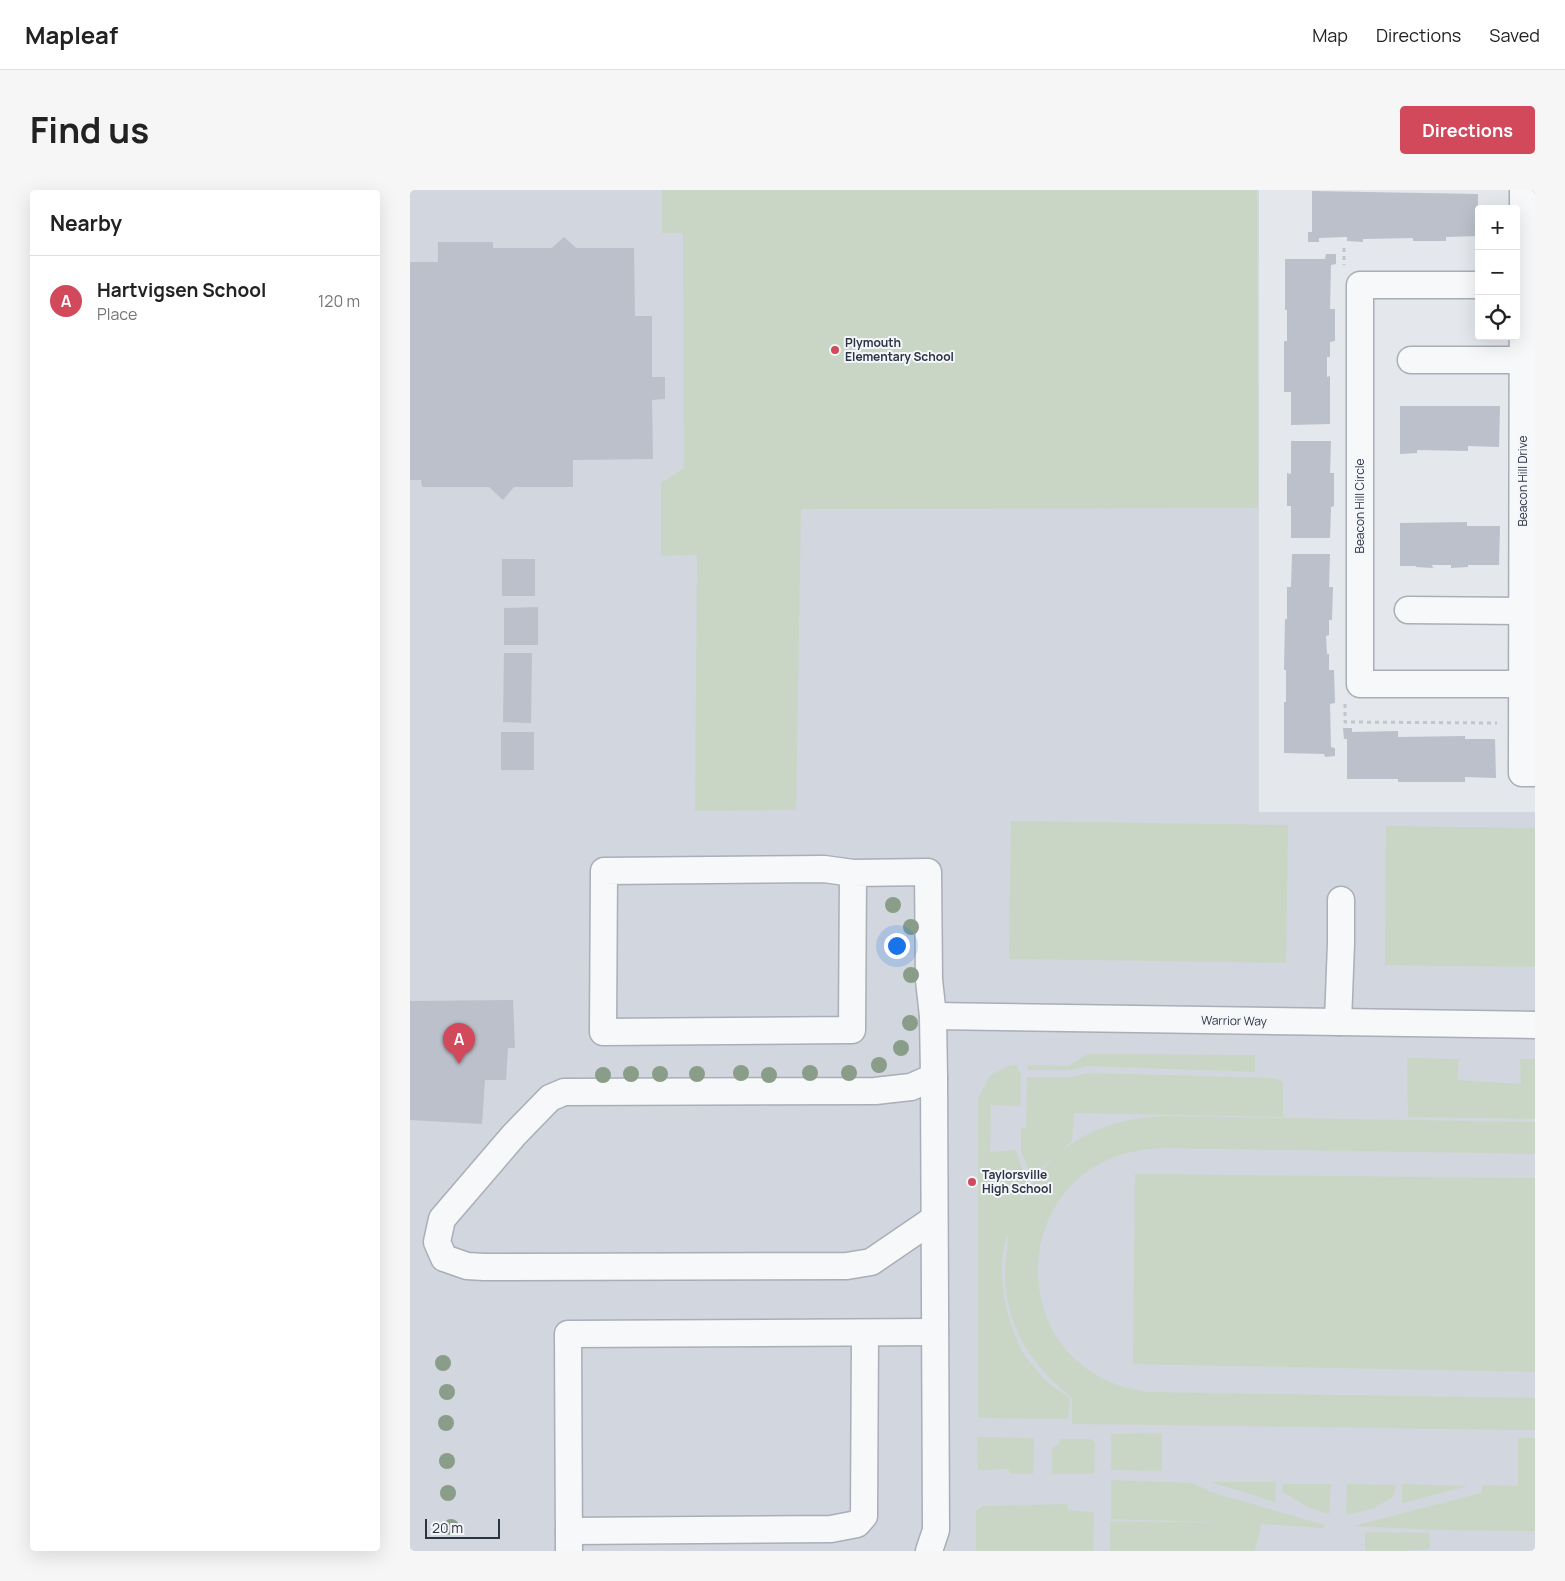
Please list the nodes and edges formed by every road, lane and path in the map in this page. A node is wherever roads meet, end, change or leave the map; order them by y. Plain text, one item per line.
1 (1523, 190) edge
2 (1475, 285) edge
3 (1520, 285) edge
4 (1411, 360) dead end
5 (1523, 360) junction
6 (1529, 475) edge
7 (1529, 549) edge
8 (1408, 610) dead end
9 (1522, 611) junction
10 (1523, 684) junction
11 (1528, 773) edge
12 (853, 873) junction
13 (1341, 900) dead end
14 (933, 1016) junction
15 (1338, 1022) junction
16 (1535, 1025) edge
17 (934, 1076) junction
18 (934, 1219) junction
19 (935, 1332) junction
20 (865, 1333) junction
21 (568, 1541) edge
22 (929, 1551) edge

1 - 3 street, Beacon Hill Drive
2 - 10 street, Beacon Hill Circle
3 - 5 street, Beacon Hill Drive
4 - 5 street
5 - 6 street, Beacon Hill Drive
6 - 7 street, Beacon Hill Drive
7 - 9 street, Beacon Hill Drive
8 - 9 street
9 - 10 street, Beacon Hill Drive
10 - 11 street, Beacon Hill Drive
12 - 12 street
12 - 14 street
13 - 15 street
14 - 15 street, Warrior Way
14 - 17 street
15 - 16 street, Warrior Way
17 - 18 street
17 - 18 street
18 - 19 street
19 - 20 street
19 - 22 street
20 - 21 street
20 - 21 street

